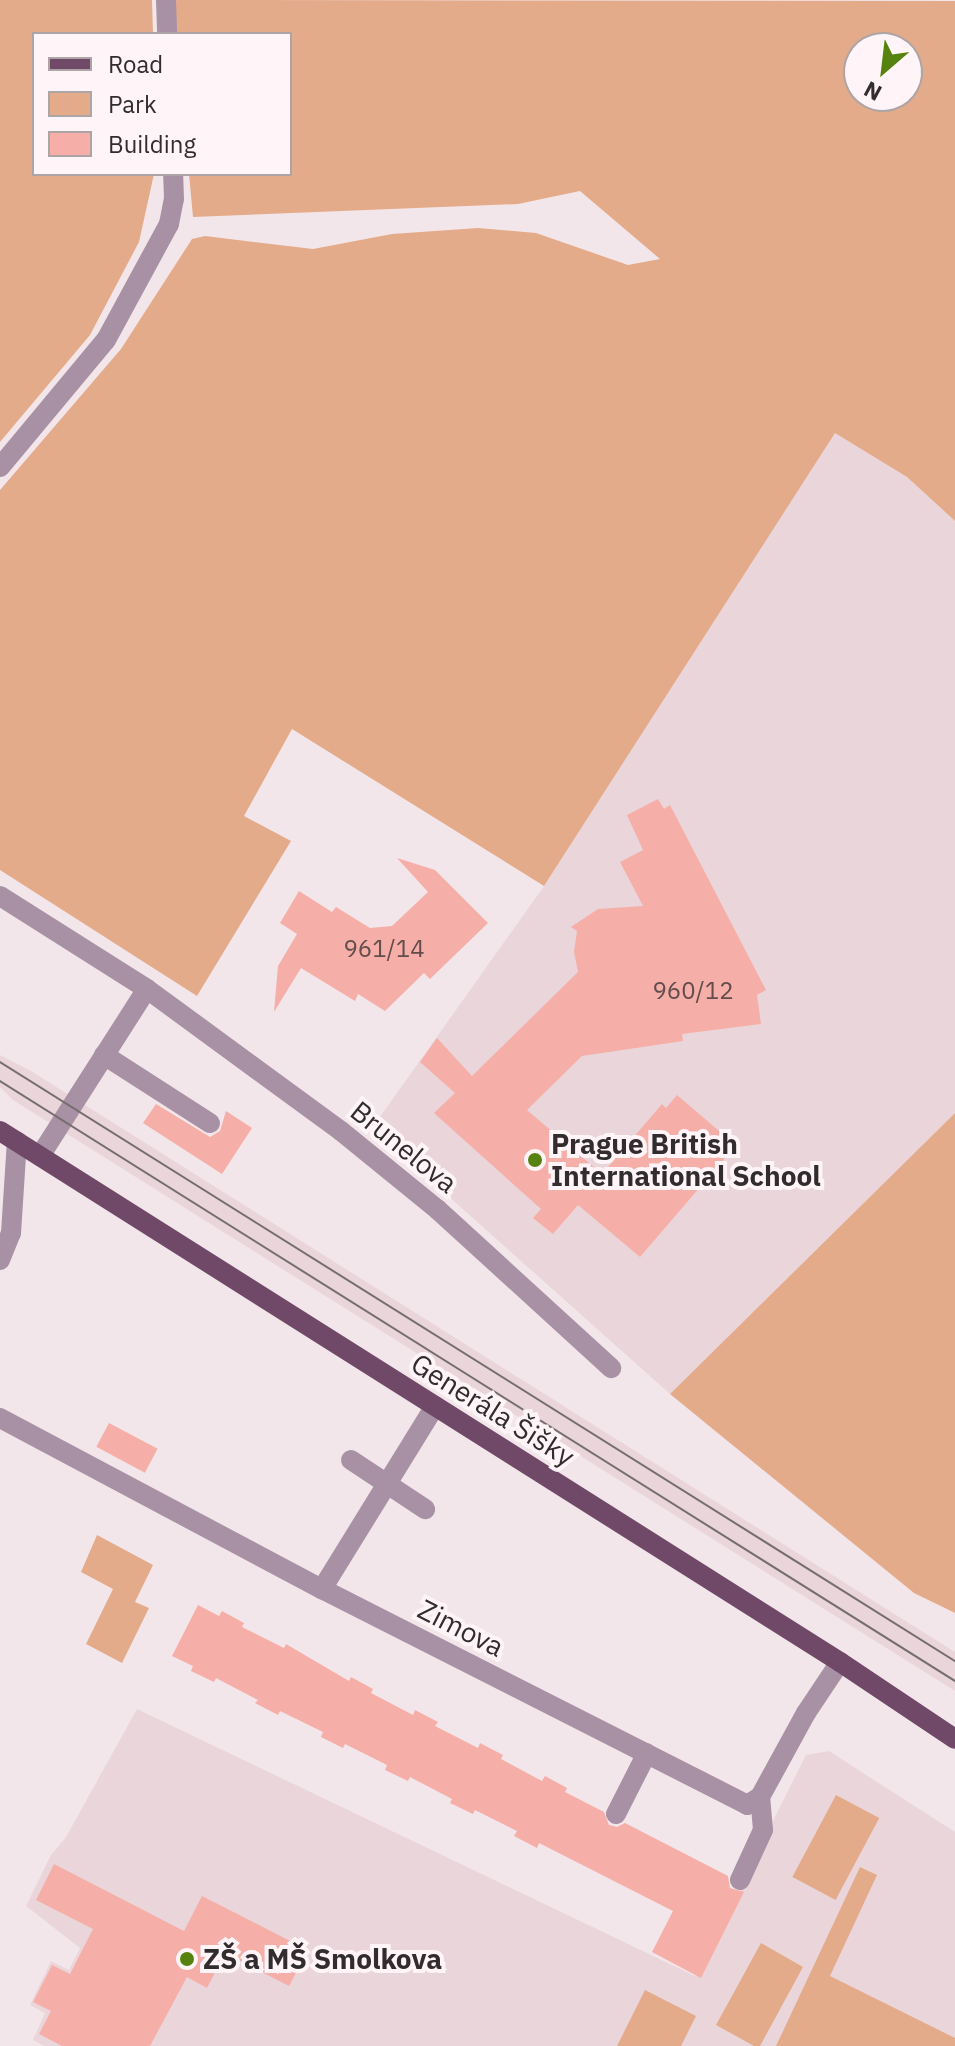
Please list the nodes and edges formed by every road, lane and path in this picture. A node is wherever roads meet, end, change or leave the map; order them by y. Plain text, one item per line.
1 (166, 0) edge
2 (167, 32) edge
3 (173, 176) edge
4 (0, 467) edge
5 (0, 896) edge
6 (147, 989) junction
7 (104, 1055) junction
8 (210, 1123) dead end
9 (8, 1136) edge
10 (40, 1156) junction
11 (0, 1260) edge
12 (611, 1368) dead end
13 (435, 1406) junction
14 (0, 1418) edge
15 (351, 1460) dead end
16 (387, 1484) junction
17 (425, 1509) dead end
18 (322, 1589) junction
19 (840, 1662) junction
20 (955, 1739) edge
21 (647, 1753) junction
22 (760, 1797) junction
23 (616, 1814) dead end
24 (740, 1880) dead end

1 - 2 street
3 - 4 street
5 - 6 street, Brunelova
6 - 7 street
6 - 12 street, Brunelova
7 - 8 street
7 - 10 street
9 - 10 main road, Generála Šišky
9 - 11 street
10 - 13 main road, Generála Šišky
13 - 16 street
13 - 19 main road, Generála Šišky
14 - 18 street, Zimova
15 - 16 street
16 - 17 street
16 - 18 street
18 - 21 street, Zimova
19 - 20 main road, Generála Šišky
19 - 22 street
21 - 22 street, Zimova
21 - 23 street
22 - 24 street

